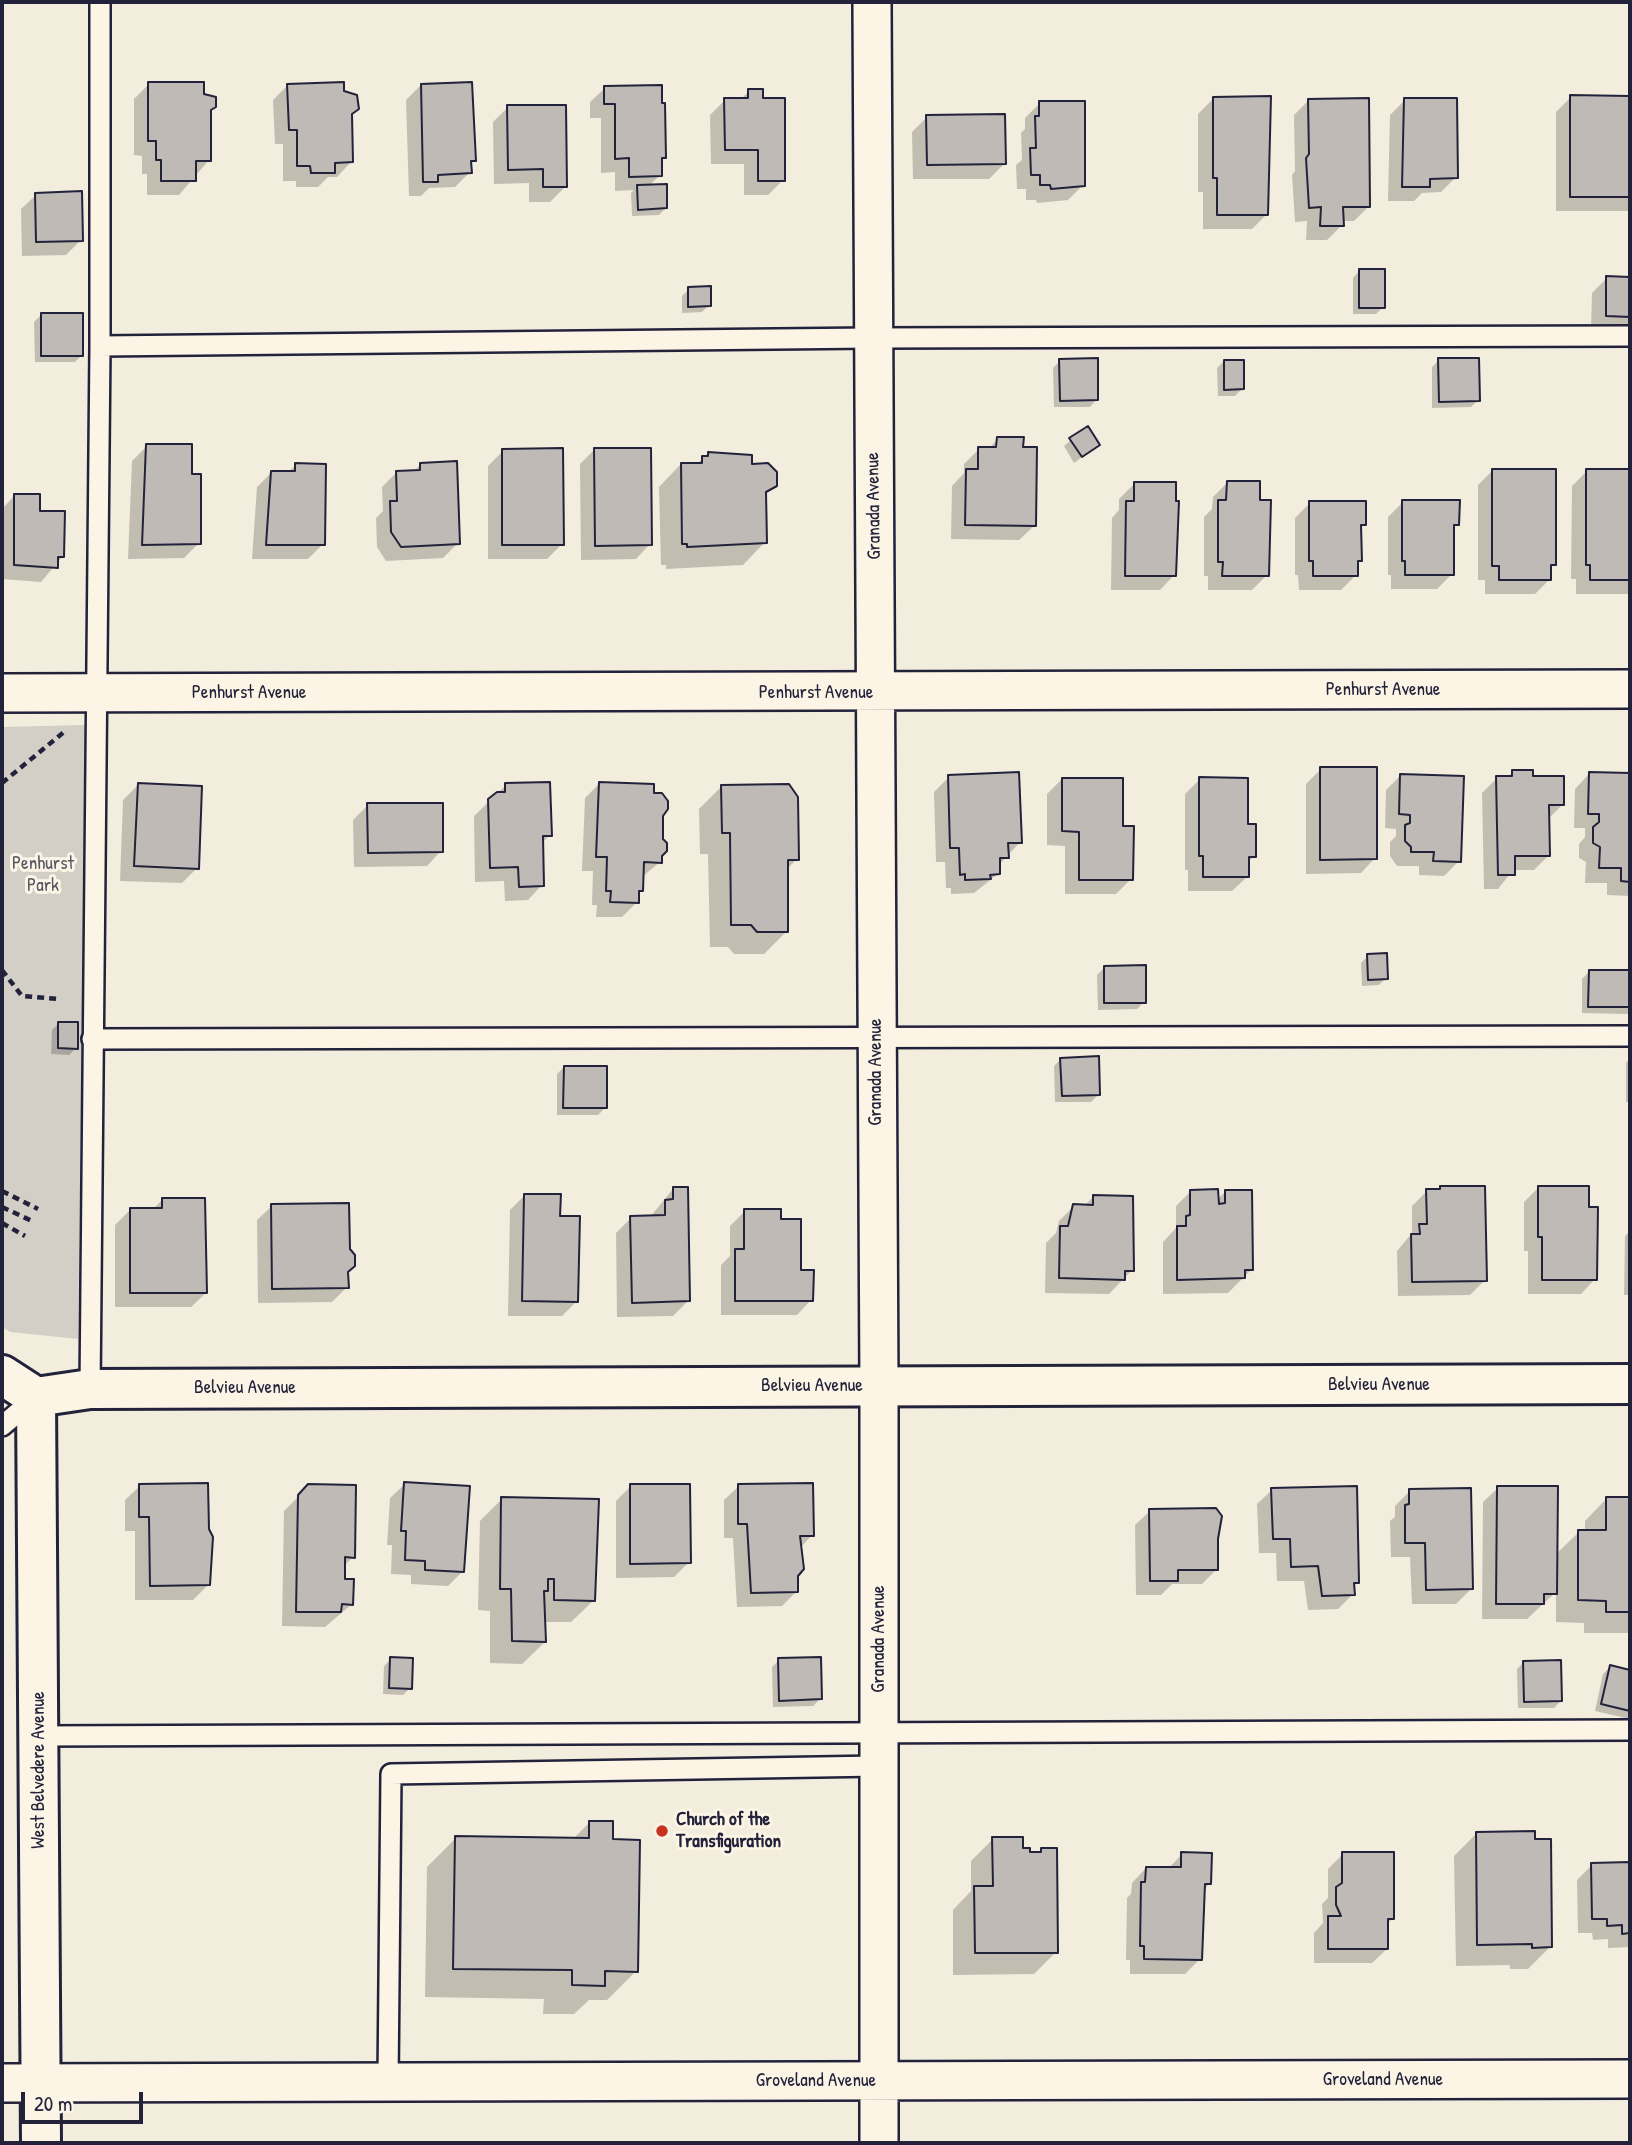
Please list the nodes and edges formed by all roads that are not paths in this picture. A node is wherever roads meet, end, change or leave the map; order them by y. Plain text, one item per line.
1 (100, 2) edge
2 (872, 2) edge
3 (1630, 336) edge
4 (872, 338) junction
5 (100, 346) junction
6 (1630, 689) edge
7 (2, 693) edge
8 (95, 693) junction
9 (876, 693) junction
10 (1630, 1036) edge
11 (875, 1037) junction
12 (92, 1039) junction
13 (2, 1375) edge
14 (1630, 1384) edge
15 (879, 1385) junction
16 (90, 1389) junction
17 (36, 1397) junction
18 (2, 1426) edge
19 (1630, 1730) edge
20 (38, 1736) junction
21 (879, 1751) junction
22 (1630, 2079) edge
23 (878, 2081) junction
24 (388, 2082) junction
25 (2, 2083) edge
26 (41, 2083) junction
27 (41, 2143) edge
28 (878, 2143) edge

1 - 5 lane
2 - 4 street, Granada Avenue
3 - 4 lane
4 - 5 lane
4 - 9 street, Granada Avenue
5 - 8 lane
6 - 9 street, Penhurst Avenue
7 - 8 street, Penhurst Avenue
8 - 9 street, Penhurst Avenue
8 - 12 lane
9 - 11 street, Granada Avenue
10 - 11 lane
11 - 12 lane
11 - 15 street, Granada Avenue
12 - 16 lane
13 - 17 street
14 - 15 street, Belvieu Avenue
15 - 16 street, Belvieu Avenue
15 - 21 street, Granada Avenue
16 - 17 street, Belvieu Avenue
17 - 18 lane
17 - 20 street, West Belvedere Avenue
19 - 21 lane
20 - 21 lane
20 - 26 street, West Belvedere Avenue
21 - 23 street, Granada Avenue
21 - 24 lane
22 - 23 street, Groveland Avenue
23 - 24 street, Groveland Avenue
23 - 28 street, Granada Avenue
24 - 26 street, Groveland Avenue
25 - 26 street, Groveland Avenue
26 - 27 street, West Belvedere Avenue

